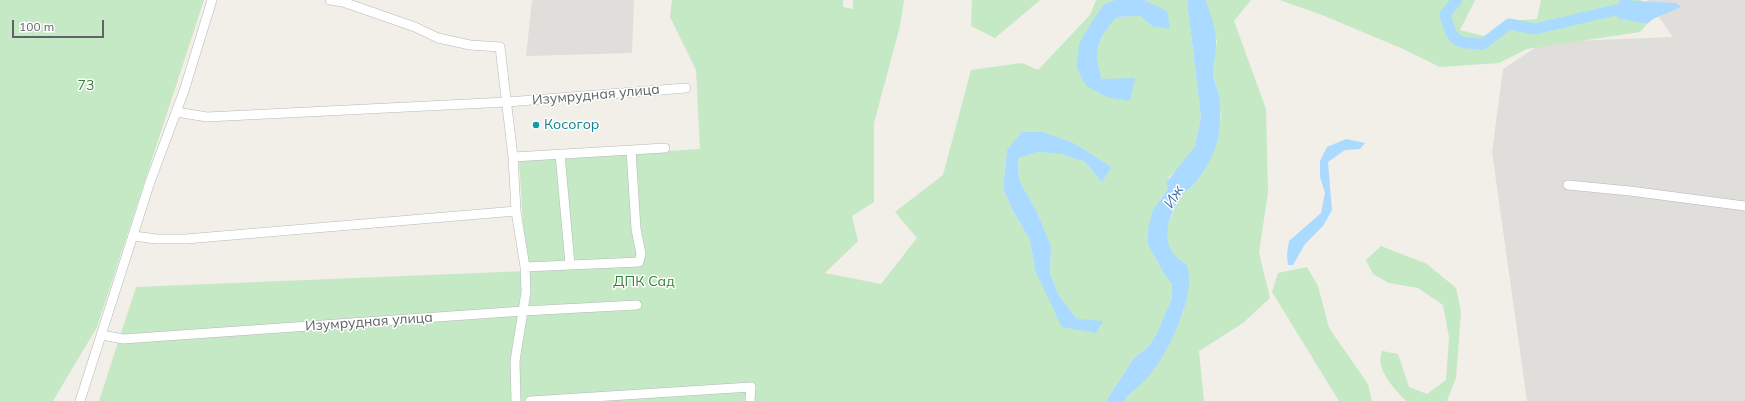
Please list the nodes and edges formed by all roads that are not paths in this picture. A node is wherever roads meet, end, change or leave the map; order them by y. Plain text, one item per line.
1 (212, 0) edge
2 (330, 0) edge
3 (686, 88) dead end
4 (507, 102) junction
5 (176, 112) junction
6 (665, 148) dead end
7 (631, 150) junction
8 (560, 154) junction
9 (513, 157) junction
10 (1568, 185) dead end
11 (1745, 206) edge
12 (516, 210) junction
13 (134, 236) junction
14 (570, 264) junction
15 (525, 267) junction
16 (637, 305) dead end
17 (523, 311) junction
18 (102, 335) junction
19 (80, 401) edge
20 (516, 401) edge
21 (530, 401) edge
22 (750, 401) edge

1 - 5 street
2 - 4 street
3 - 4 street, Изумрудная улица
4 - 5 street, Изумрудная улица
4 - 9 street
5 - 13 street
6 - 7 street
7 - 8 street
7 - 14 street
8 - 9 street
8 - 14 street
9 - 12 street
10 - 11 street
12 - 13 street
12 - 15 street
13 - 18 street
14 - 15 street
15 - 17 street
16 - 17 street, Изумрудная улица
17 - 18 street, Изумрудная улица
17 - 20 street
18 - 19 street
21 - 22 street

